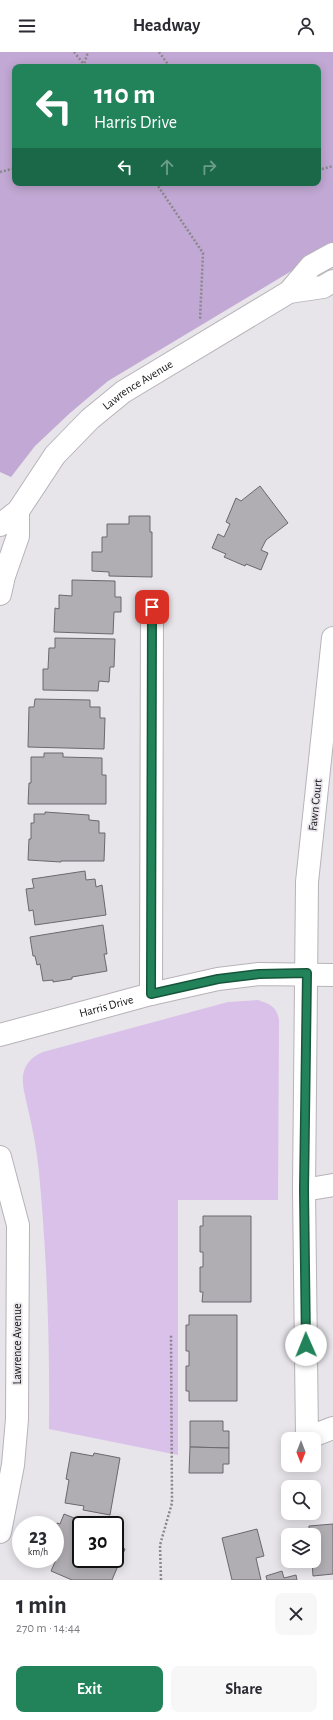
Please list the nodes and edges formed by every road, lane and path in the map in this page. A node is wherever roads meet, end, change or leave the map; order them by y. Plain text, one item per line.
1 (74, 52) edge
2 (88, 52) edge
3 (159, 52) edge
4 (82, 64) edge
5 (83, 64) edge
6 (168, 64) edge
7 (333, 166) edge
8 (12, 169) edge
9 (321, 169) edge
10 (0, 172) edge
11 (158, 186) edge
12 (333, 254) edge
13 (333, 281) edge
14 (289, 292) junction
15 (198, 347) junction
16 (18, 511) junction
17 (0, 524) edge
18 (0, 594) edge
19 (152, 607) dead end
20 (333, 638) edge
21 (307, 973) junction
22 (333, 975) edge
23 (151, 994) junction
24 (0, 1034) edge
25 (0, 1157) edge
26 (333, 1185) edge
27 (304, 1190) junction
28 (172, 1335) dead end
29 (333, 1428) edge
30 (0, 1532) edge
31 (161, 1580) edge

1 - 4 path
2 - 5 path
3 - 6 path
7 - 9 path
8 - 10 path
11 - 15 path
12 - 14 street, Lawrence Avenue
13 - 14 street, Lawrence Avenue
14 - 15 street, Lawrence Avenue
15 - 16 street, Lawrence Avenue
16 - 17 street, Lawrence Avenue
16 - 18 street
19 - 23 street
20 - 21 street, Fawn Court
21 - 22 street, Harris Drive
21 - 23 street, Harris Drive
21 - 27 street, Fawn Court
23 - 24 street, Harris Drive
25 - 30 street, Lawrence Avenue
26 - 27 street
27 - 29 street, Fawn Court
28 - 31 path

